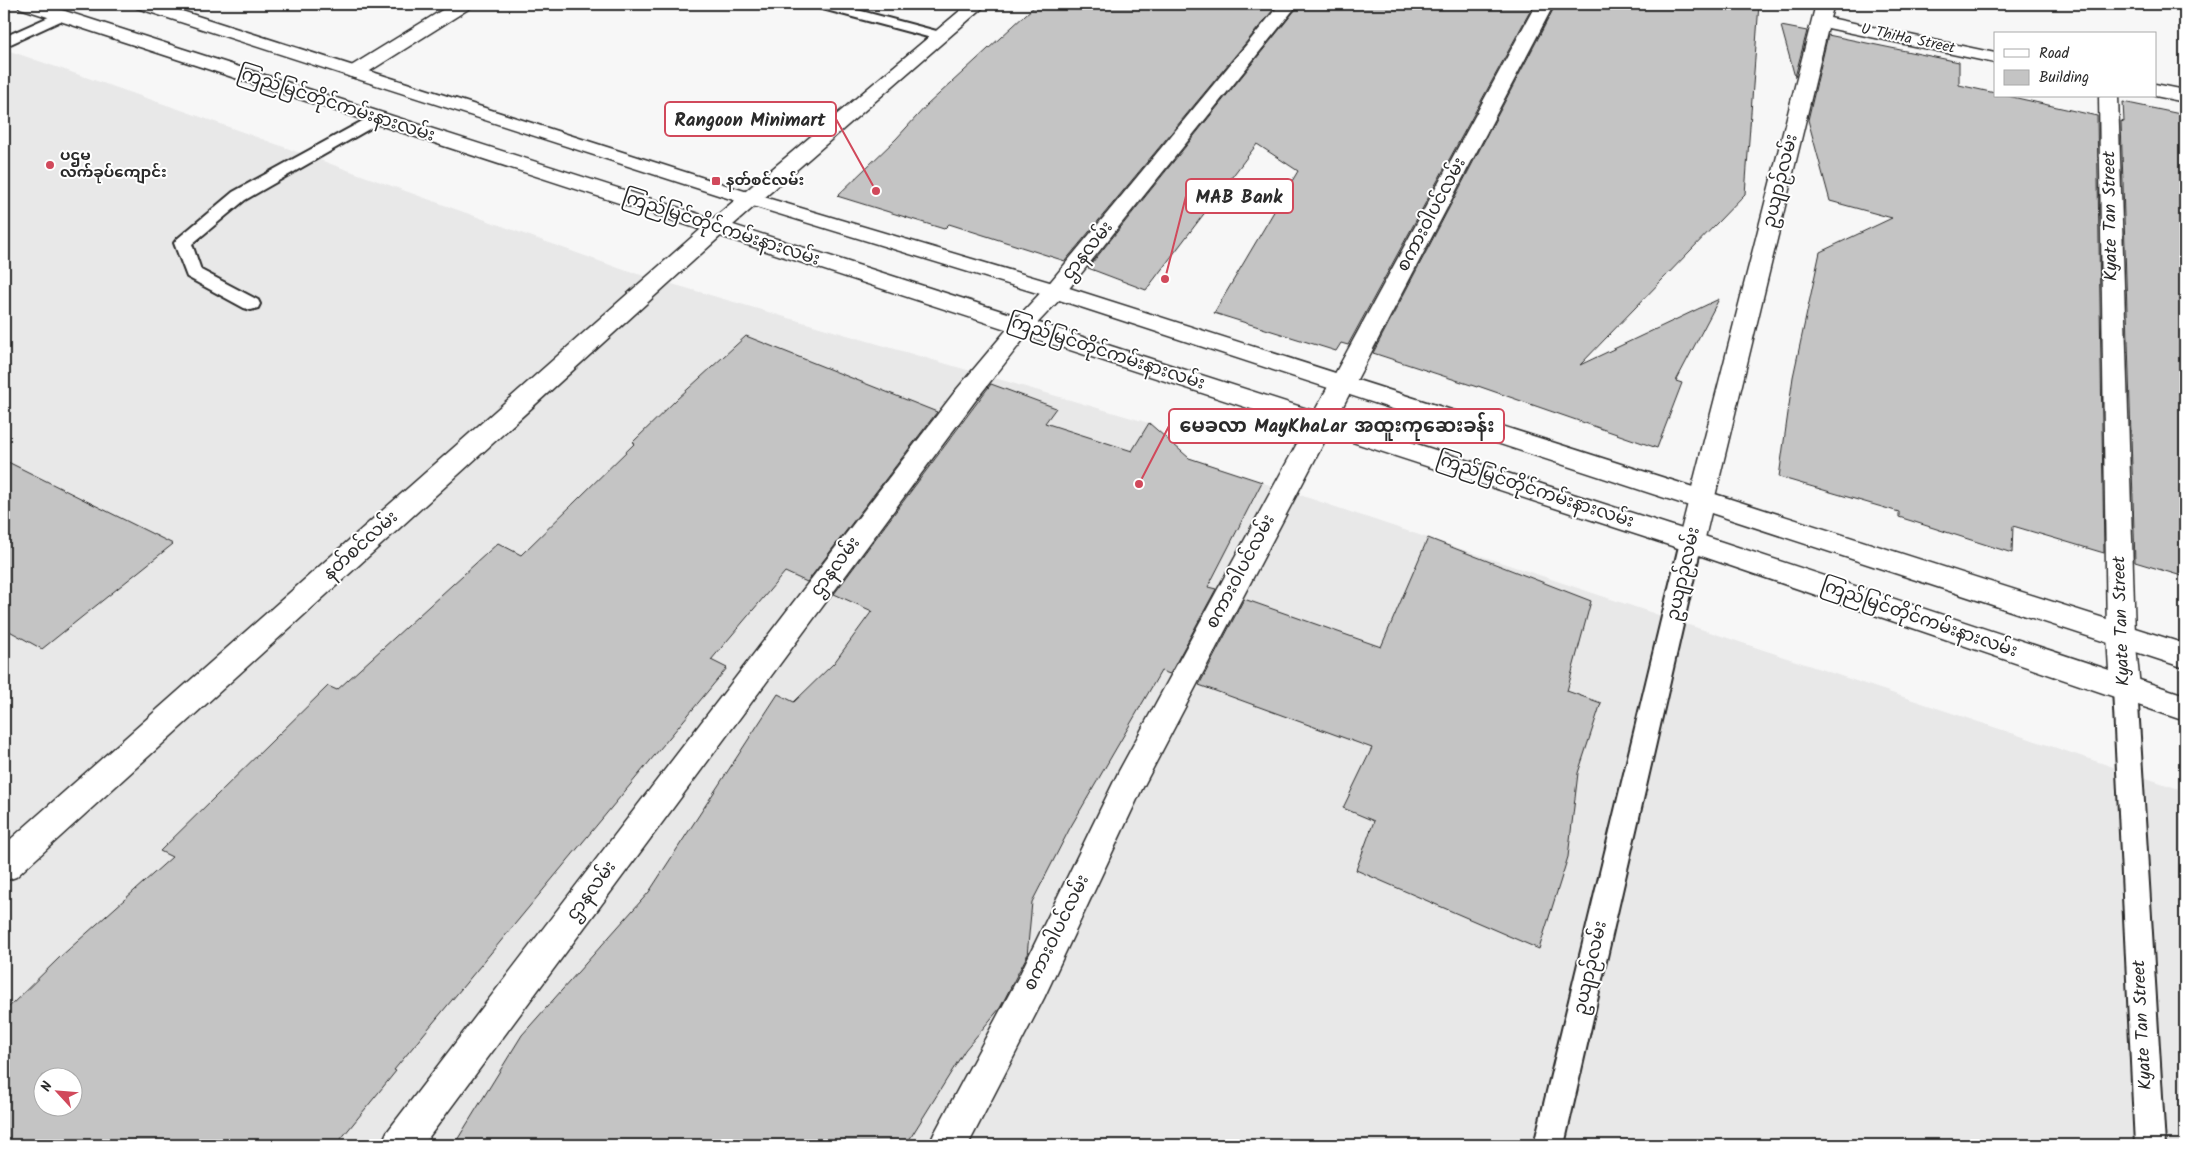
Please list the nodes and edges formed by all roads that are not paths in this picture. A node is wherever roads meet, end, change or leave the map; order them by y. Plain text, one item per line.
1 (26, 4) edge
2 (143, 4) edge
3 (464, 4) edge
4 (820, 4) edge
5 (978, 4) edge
6 (1289, 4) edge
7 (1545, 4) edge
8 (1822, 13) edge
9 (62, 15) junction
10 (939, 36) junction
11 (4, 43) edge
12 (1994, 58) edge
13 (356, 72) junction
14 (2156, 90) edge
15 (2185, 96) edge
16 (2108, 98) edge
17 (377, 118) junction
18 (750, 199) junction
19 (717, 227) junction
20 (1055, 291) junction
21 (251, 304) dead end
22 (1022, 326) junction
23 (1341, 385) junction
24 (1322, 422) junction
25 (1701, 500) junction
26 (1691, 542) junction
27 (2121, 635) junction
28 (2185, 656) edge
29 (2125, 688) junction
30 (2185, 708) edge
31 (4, 866) edge
32 (400, 1145) edge
33 (948, 1145) edge
34 (1549, 1145) edge
35 (2150, 1145) edge

1 - 9 street, ကြည်မြင်တိုင်ကမ်းနားလမ်း
2 - 13 street, ကြည်မြင်တိုင်ကမ်းနားလမ်း
3 - 13 street
4 - 10 lane
5 - 10 street
6 - 20 street, ဌာနလမ်း
7 - 23 street, စကားဝါပင်လမ်း
8 - 12 street, U ThiHa Street
8 - 25 street, ဥယျာဉ်လမ်း
9 - 11 lane
9 - 17 street, ကြည်မြင်တိုင်ကမ်းနားလမ်း
10 - 18 street
13 - 18 street, ကြည်မြင်တိုင်ကမ်းနားလမ်း
14 - 15 street
16 - 27 street, Kyate Tan Street
17 - 19 street, ကြည်မြင်တိုင်ကမ်းနားလမ်း
17 - 21 lane
18 - 19 street, နတ်စင်လမ်း
18 - 20 street, ကြည်မြင်တိုင်ကမ်းနားလမ်း
19 - 22 street, ကြည်မြင်တိုင်ကမ်းနားလမ်း
19 - 31 street, နတ်စင်လမ်း
20 - 22 street, ဌာနလမ်း
20 - 23 street, ကြည်မြင်တိုင်ကမ်းနားလမ်း
22 - 24 street, ကြည်မြင်တိုင်ကမ်းနားလမ်း
22 - 32 street, ဌာနလမ်း
23 - 24 street, စကားဝါပင်လမ်း
23 - 25 street, ကြည်မြင်တိုင်ကမ်းနားလမ်း
24 - 26 street, ကြည်မြင်တိုင်ကမ်းနားလမ်း
24 - 33 street, စကားဝါပင်လမ်း
25 - 26 street, ဥယျာဉ်လမ်း
25 - 27 street, ကြည်မြင်တိုင်ကမ်းနားလမ်း
26 - 29 street, ကြည်မြင်တိုင်ကမ်းနားလမ်း
26 - 34 lane, ဥယျာဉ်လမ်း
27 - 28 street, ကြည်မြင်တိုင်ကမ်းနားလမ်း
27 - 29 street, Kyate Tan Street
29 - 30 street, ကြည်မြင်တိုင်ကမ်းနားလမ်း
29 - 35 lane, Kyate Tan Street

